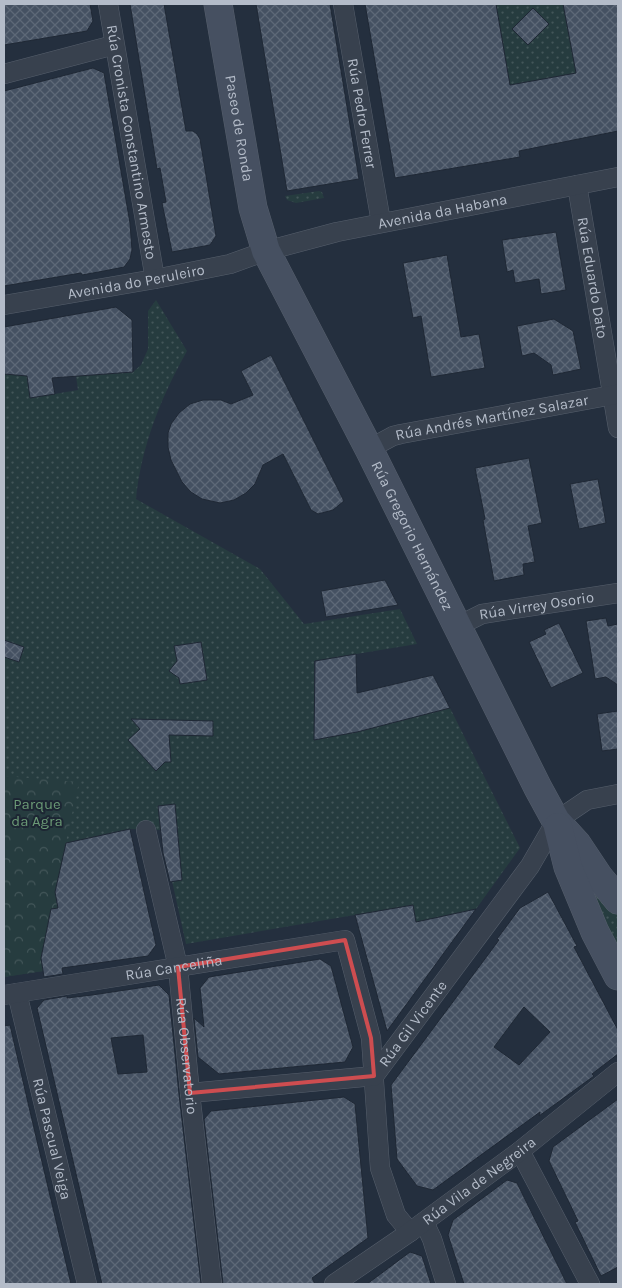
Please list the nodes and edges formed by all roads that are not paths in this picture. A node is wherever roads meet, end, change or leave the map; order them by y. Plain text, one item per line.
1 (108, 4) edge
2 (218, 4) edge
3 (343, 4) edge
4 (114, 45) junction
5 (4, 74) edge
6 (618, 177) edge
7 (577, 185) junction
8 (381, 222) junction
9 (266, 251) junction
10 (155, 279) junction
11 (4, 305) edge
12 (616, 395) edge
13 (618, 428) edge
14 (369, 450) junction
15 (618, 593) edge
16 (458, 626) junction
17 (618, 794) edge
18 (556, 821) junction
19 (146, 830) dead end
20 (618, 900) edge
21 (178, 967) junction
22 (618, 976) edge
23 (10, 994) edge
24 (618, 1072) edge
25 (374, 1076) junction
26 (190, 1093) junction
27 (520, 1151) junction
28 (417, 1227) junction
29 (87, 1284) edge
30 (212, 1284) edge
31 (334, 1284) edge
32 (446, 1284) edge
33 (590, 1284) edge

1 - 4 street, Rúa Cronista Constantino Armesto
2 - 9 street, Paseo de Ronda
3 - 8 street, Rúa Pedro Ferrer
4 - 5 street
4 - 10 street, Rúa Cronista Constantino Armesto
6 - 7 street, Avenida da Habana
7 - 8 street, Avenida da Habana
7 - 12 street, Rúa Eduardo Dato
8 - 9 street, Avenida da Habana
9 - 10 street, Avenida do Peruleiro
9 - 14 street, Rúa Gregorio Hernández
10 - 11 street, Avenida do Peruleiro
12 - 13 street, Rúa Eduardo Dato
12 - 14 street, Rúa Andrés Martínez Salazar
14 - 16 street, Rúa Gregorio Hernández
15 - 16 street, Rúa Virrey Osorio
16 - 18 street, Rúa Gregorio Hernández
17 - 18 street
18 - 20 street, Rúa Gregorio Hernández
18 - 22 street, Rúa Gregorio Hernández
18 - 25 street, Rúa Gil Vicente
19 - 21 street, Rúa Observatorio
21 - 23 street, Rúa Canceliña
21 - 25 street, Rúa Canceliña
21 - 26 street, Rúa Observatorio
23 - 29 street, Rúa Pascual Veiga
24 - 27 street, Rúa Vila de Negreira
25 - 26 street, Rúa Gil Vicente
25 - 28 street
26 - 30 street, Rúa Observatorio
27 - 28 street, Rúa Vila de Negreira
27 - 33 street
28 - 31 street, Rúa Vila de Negreira
28 - 32 street

